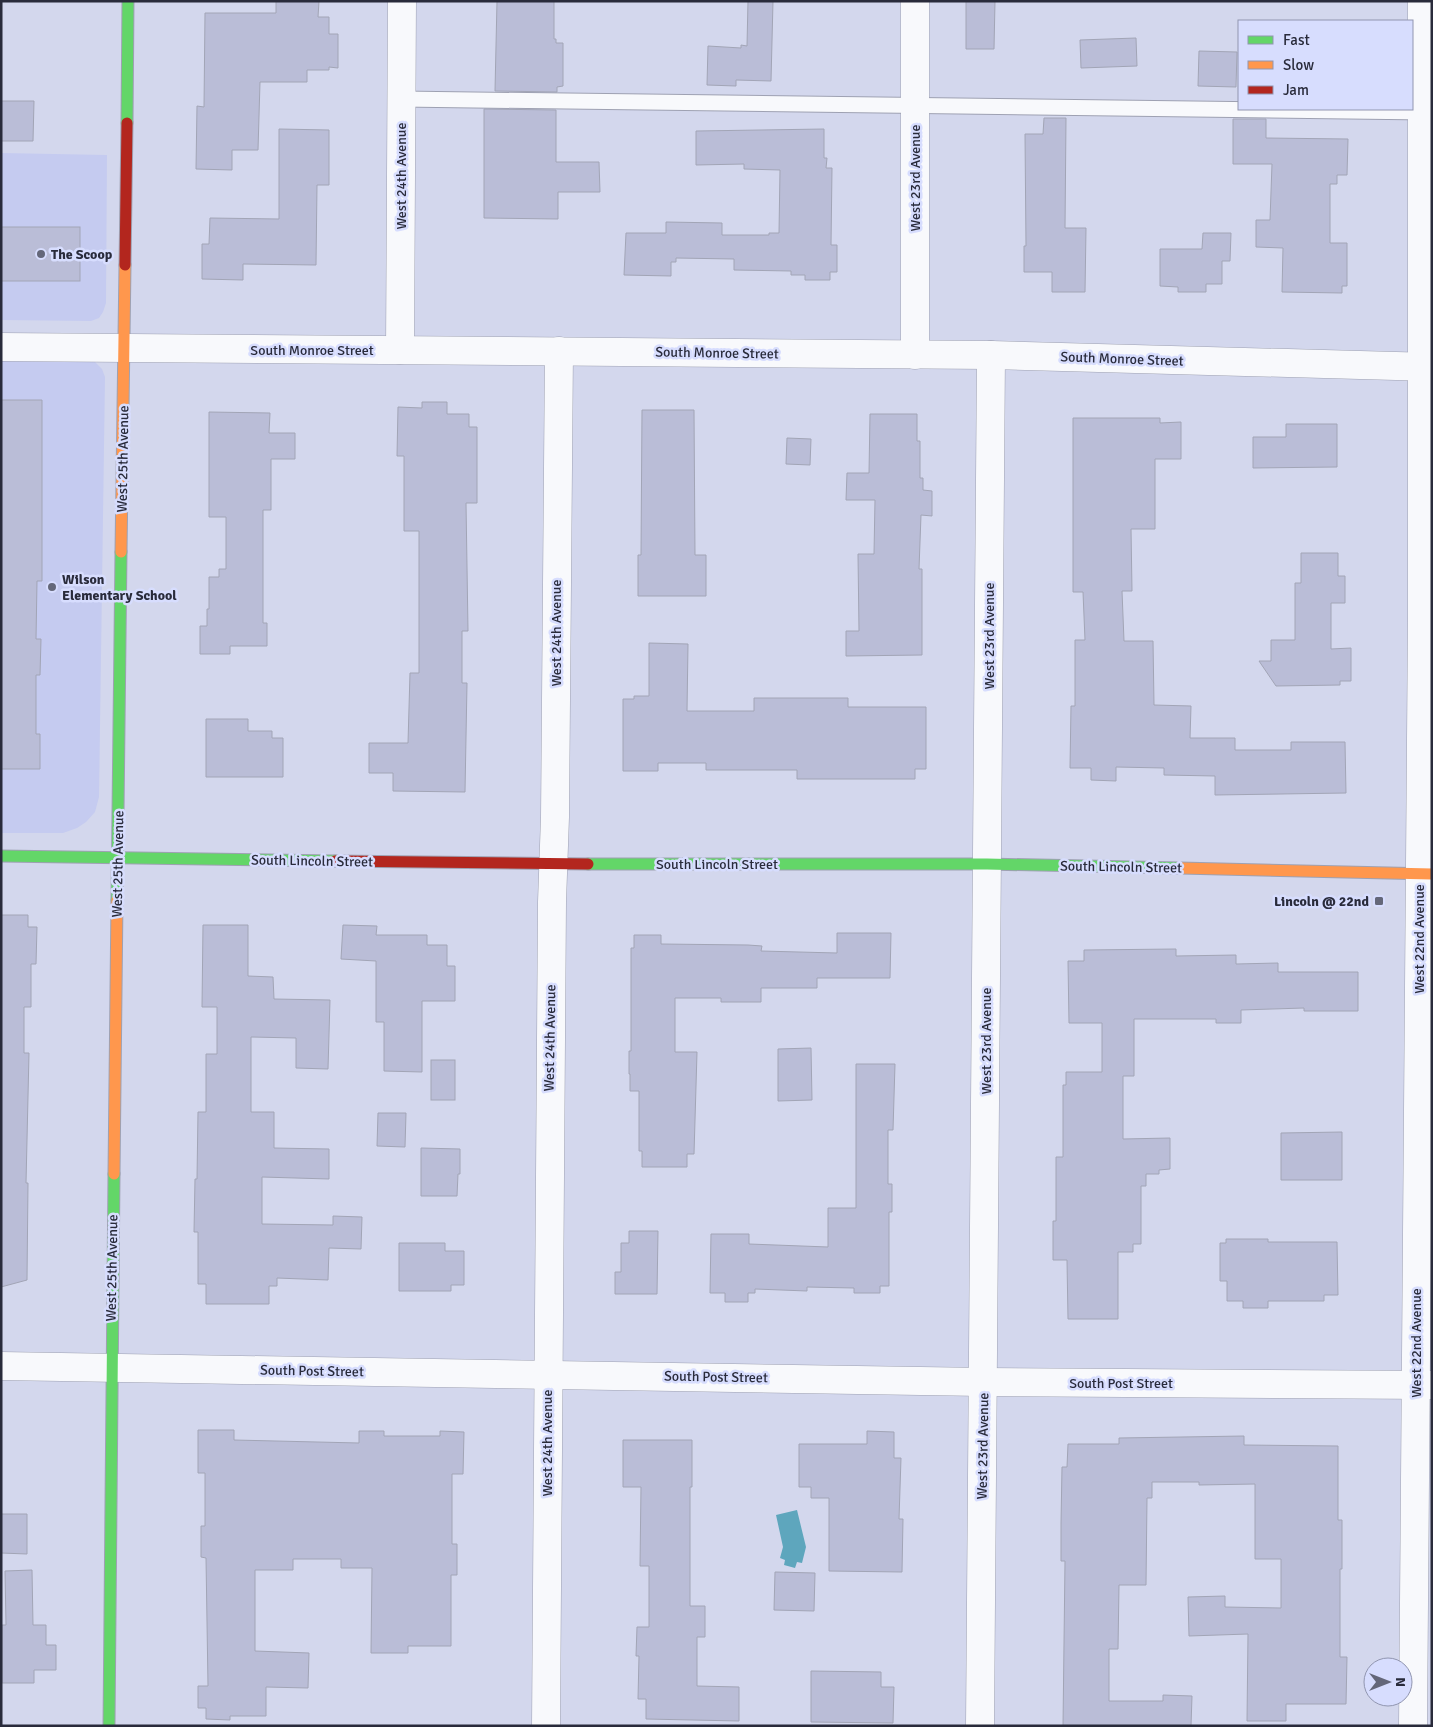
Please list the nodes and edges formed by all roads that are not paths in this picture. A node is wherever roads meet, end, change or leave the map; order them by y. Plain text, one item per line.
1 (128, 1) edge
2 (402, 1) edge
3 (915, 1) edge
4 (1422, 1) edge
5 (401, 100) junction
6 (915, 105) junction
7 (1238, 109) edge
8 (1280, 110) edge
9 (1426, 112) edge
10 (1, 346) edge
11 (125, 348) junction
12 (400, 350) junction
13 (559, 351) junction
14 (915, 356) junction
15 (991, 356) junction
16 (1427, 367) edge
17 (1427, 617) edge
18 (1, 856) edge
19 (118, 858) junction
20 (553, 864) junction
21 (987, 864) junction
22 (1426, 874) edge
23 (1, 1366) edge
24 (111, 1368) junction
25 (547, 1374) junction
26 (984, 1382) junction
27 (1424, 1384) edge
28 (109, 1726) edge
29 (546, 1726) edge
30 (980, 1726) edge
31 (1413, 1726) edge

1 - 11 street, West 25th Avenue
2 - 5 street, West 24th Avenue
3 - 6 street, West 23rd Avenue
4 - 9 street, West 22nd Avenue
5 - 6 lane
5 - 12 street, West 24th Avenue
6 - 7 lane
6 - 14 street, West 23rd Avenue
8 - 9 lane
9 - 16 street, West 22nd Avenue
10 - 11 street, South Monroe Street
11 - 12 street, South Monroe Street
11 - 19 street, West 25th Avenue
12 - 13 street, South Monroe Street
13 - 14 street, South Monroe Street
13 - 20 street, West 24th Avenue
14 - 15 street, South Monroe Street
15 - 16 street, South Monroe Street
15 - 21 street, West 23rd Avenue
16 - 17 street, West 22nd Avenue
17 - 22 street, West 22nd Avenue
18 - 19 street, South Lincoln Street
19 - 20 street, South Lincoln Street
19 - 24 street, West 25th Avenue
20 - 21 street, South Lincoln Street
20 - 25 street, West 24th Avenue
21 - 22 street, South Lincoln Street
21 - 26 street, West 23rd Avenue
22 - 27 street, West 22nd Avenue
23 - 24 street, South Post Street
24 - 25 street, South Post Street
24 - 28 street, West 25th Avenue
25 - 26 street, South Post Street
25 - 29 street, West 24th Avenue
26 - 27 street, South Post Street
26 - 30 street, West 23rd Avenue
27 - 31 street, West 22nd Avenue

